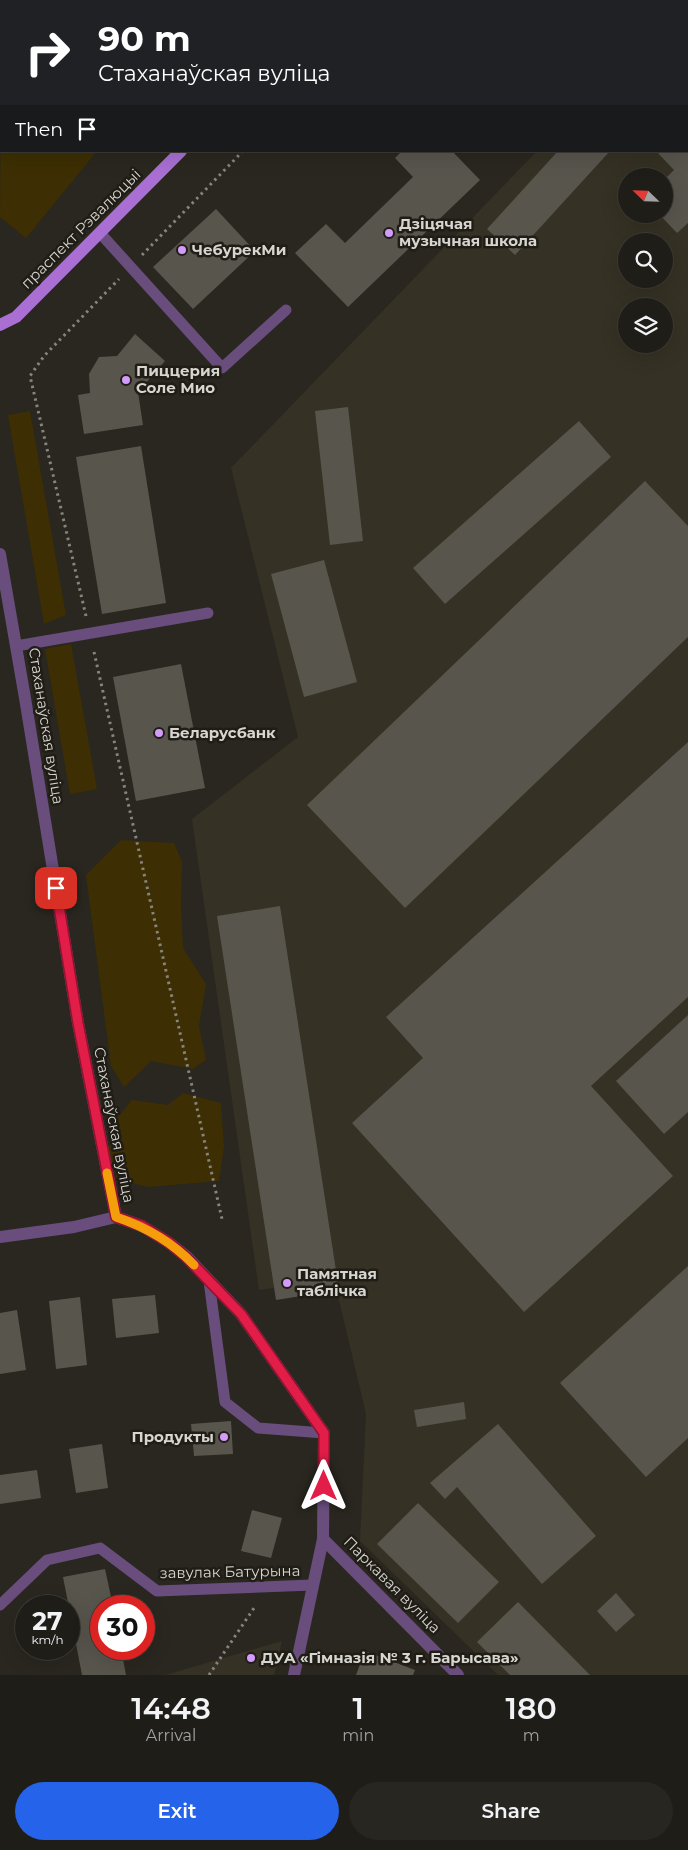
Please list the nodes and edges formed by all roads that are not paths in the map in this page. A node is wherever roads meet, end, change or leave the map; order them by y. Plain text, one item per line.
1 (180, 152) edge
2 (100, 233) junction
3 (286, 310) dead end
4 (0, 325) edge
5 (0, 554) edge
6 (208, 613) dead end
7 (16, 646) junction
8 (116, 1217) junction
9 (0, 1237) edge
10 (209, 1281) junction
11 (324, 1433) junction
12 (323, 1539) junction
13 (313, 1585) junction
14 (0, 1605) edge
15 (294, 1675) edge
16 (458, 1675) edge

1 - 2 main road, праспект Рэвалюцыі
2 - 3 lane
2 - 4 main road, праспект Рэвалюцыі
5 - 7 street, Стаханаўская вуліца
6 - 7 lane
7 - 8 street, Стаханаўская вуліца
8 - 9 street
8 - 10 street, Стаханаўская вуліца
10 - 11 street, Стаханаўская вуліца
10 - 11 lane
11 - 12 street
12 - 13 street
12 - 16 street, Паркавая вуліца
13 - 14 lane, завулак Батурына
13 - 15 street

